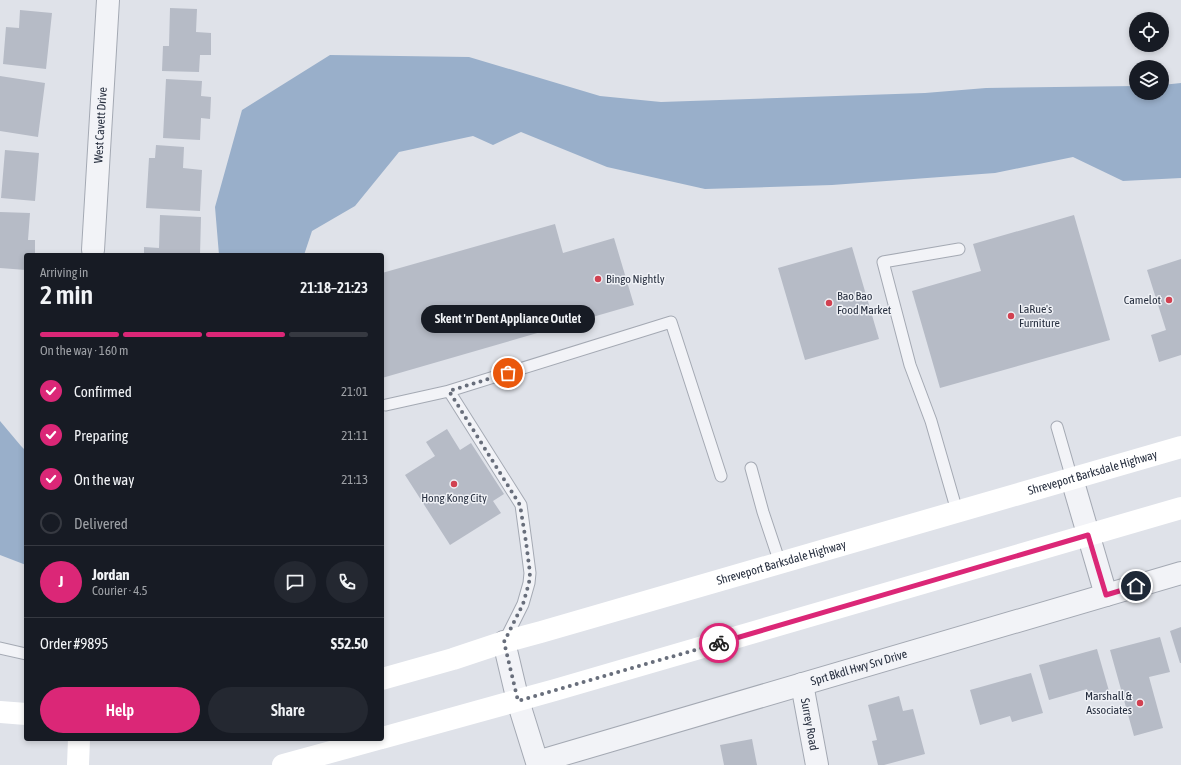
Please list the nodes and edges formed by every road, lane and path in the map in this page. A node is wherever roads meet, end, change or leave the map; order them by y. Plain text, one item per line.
1 (108, 0) edge
2 (959, 249) dead end
3 (93, 250) dead end
4 (449, 391) junction
5 (386, 405) dead end
6 (1057, 427) dead end
7 (1181, 447) edge
8 (751, 468) dead end
9 (721, 476) dead end
10 (1072, 479) junction
11 (1181, 508) edge
12 (957, 511) junction
13 (1088, 535) junction
14 (780, 563) junction
15 (1181, 572) edge
16 (1106, 595) junction
17 (504, 642) junction
18 (0, 648) edge
19 (24, 654) edge
20 (384, 678) edge
21 (802, 684) junction
22 (518, 701) junction
23 (0, 712) edge
24 (24, 714) edge
25 (384, 737) edge
26 (79, 741) edge
27 (371, 741) edge
28 (537, 763) edge
29 (78, 765) edge
30 (283, 765) edge
31 (817, 765) edge

1 - 3 street, West Cavett Drive
2 - 12 lane
4 - 5 lane
4 - 9 lane
4 - 17 lane
6 - 10 lane
7 - 10 main road, Shreveport Barksdale Highway
8 - 14 lane
10 - 12 main road, Shreveport Barksdale Highway
10 - 13 street
11 - 13 main road
12 - 14 main road, Shreveport Barksdale Highway
13 - 16 street
13 - 22 main road
14 - 17 main road, Shreveport Barksdale Highway
15 - 16 street, Sprt Bkdl Hwy Srv Drive
16 - 21 street, Sprt Bkdl Hwy Srv Drive
17 - 20 main road, Shreveport Barksdale Highway
17 - 22 street
18 - 19 lane
21 - 28 street, Sprt Bkdl Hwy Srv Drive
21 - 31 street, Surrey Road
22 - 25 main road
22 - 28 street
23 - 24 main road
26 - 29 main road
27 - 30 main road

